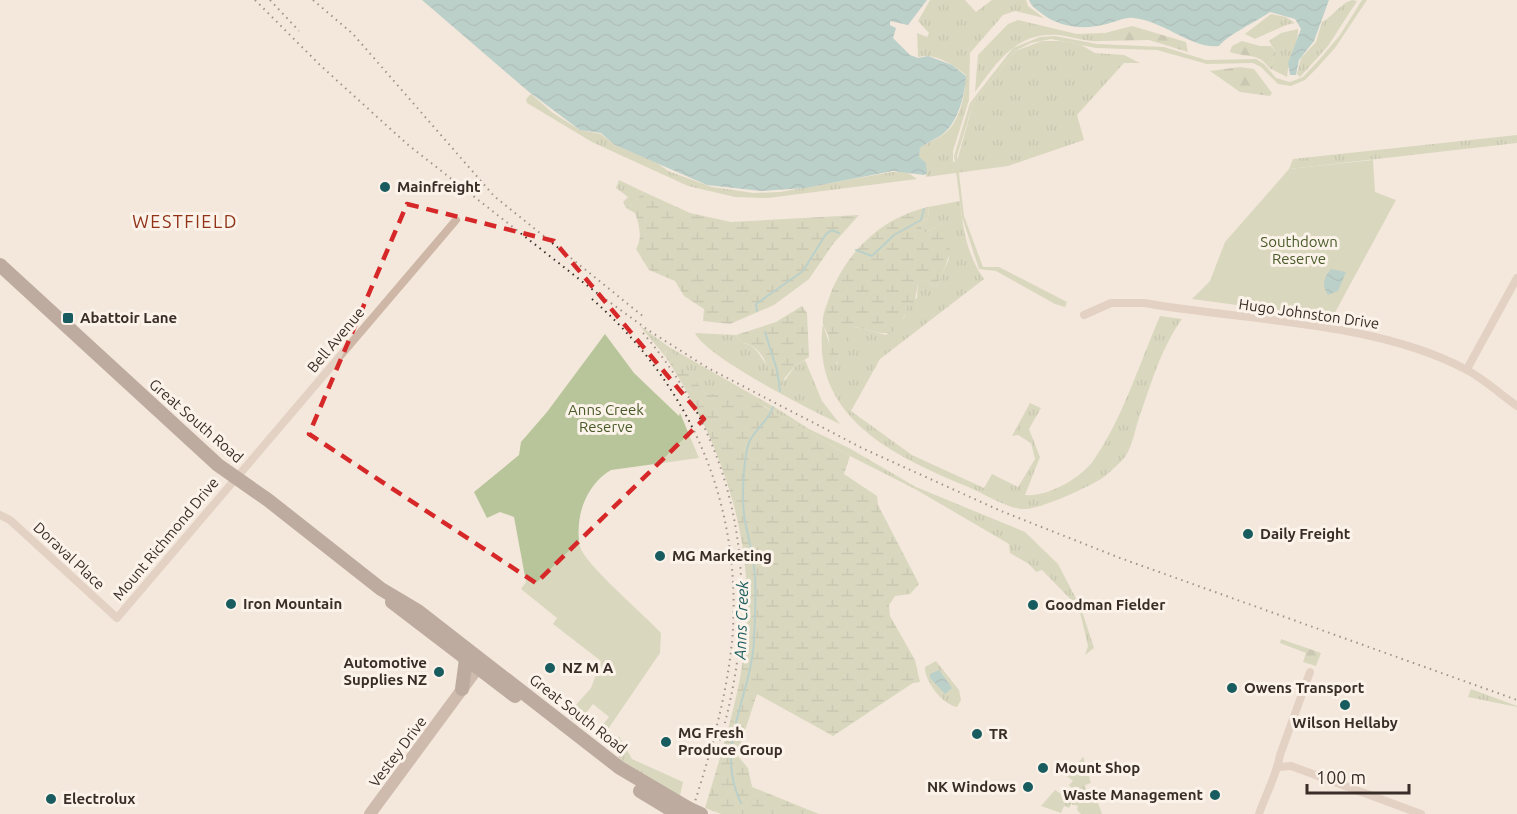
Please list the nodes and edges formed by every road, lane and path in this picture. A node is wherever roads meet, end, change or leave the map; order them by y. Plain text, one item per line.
1 (456, 220) dead end
2 (0, 265) edge
3 (1517, 278) edge
4 (1084, 315) dead end
5 (1467, 369) junction
6 (1517, 406) edge
7 (236, 477) junction
8 (0, 515) edge
9 (381, 589) junction
10 (117, 618) joint
11 (466, 659) junction
12 (484, 667) junction
13 (1310, 672) dead end
14 (462, 690) junction
15 (451, 708) junction
16 (1280, 767) junction
17 (689, 812) edge
18 (370, 814) edge
19 (1258, 814) edge
20 (1421, 814) edge

1 - 7 street, Bell Avenue
2 - 7 main road, Great South Road
3 - 5 street
4 - 5 street, Hugo Johnston Drive
5 - 6 street, Hugo Johnston Drive
7 - 9 main road, Great South Road
7 - 10 street, Mount Richmond Drive
8 - 10 street, Doraval Place
9 - 11 main road, Great South Road
9 - 12 main road, Great South Road
11 - 12 main road, Great South Road
11 - 14 main road
12 - 14 street, Vestey Drive
12 - 15 street, Vestey Drive
12 - 17 main road, Great South Road
13 - 16 street
14 - 15 street, Vestey Drive
15 - 18 street, Vestey Drive
16 - 19 street
16 - 20 street

